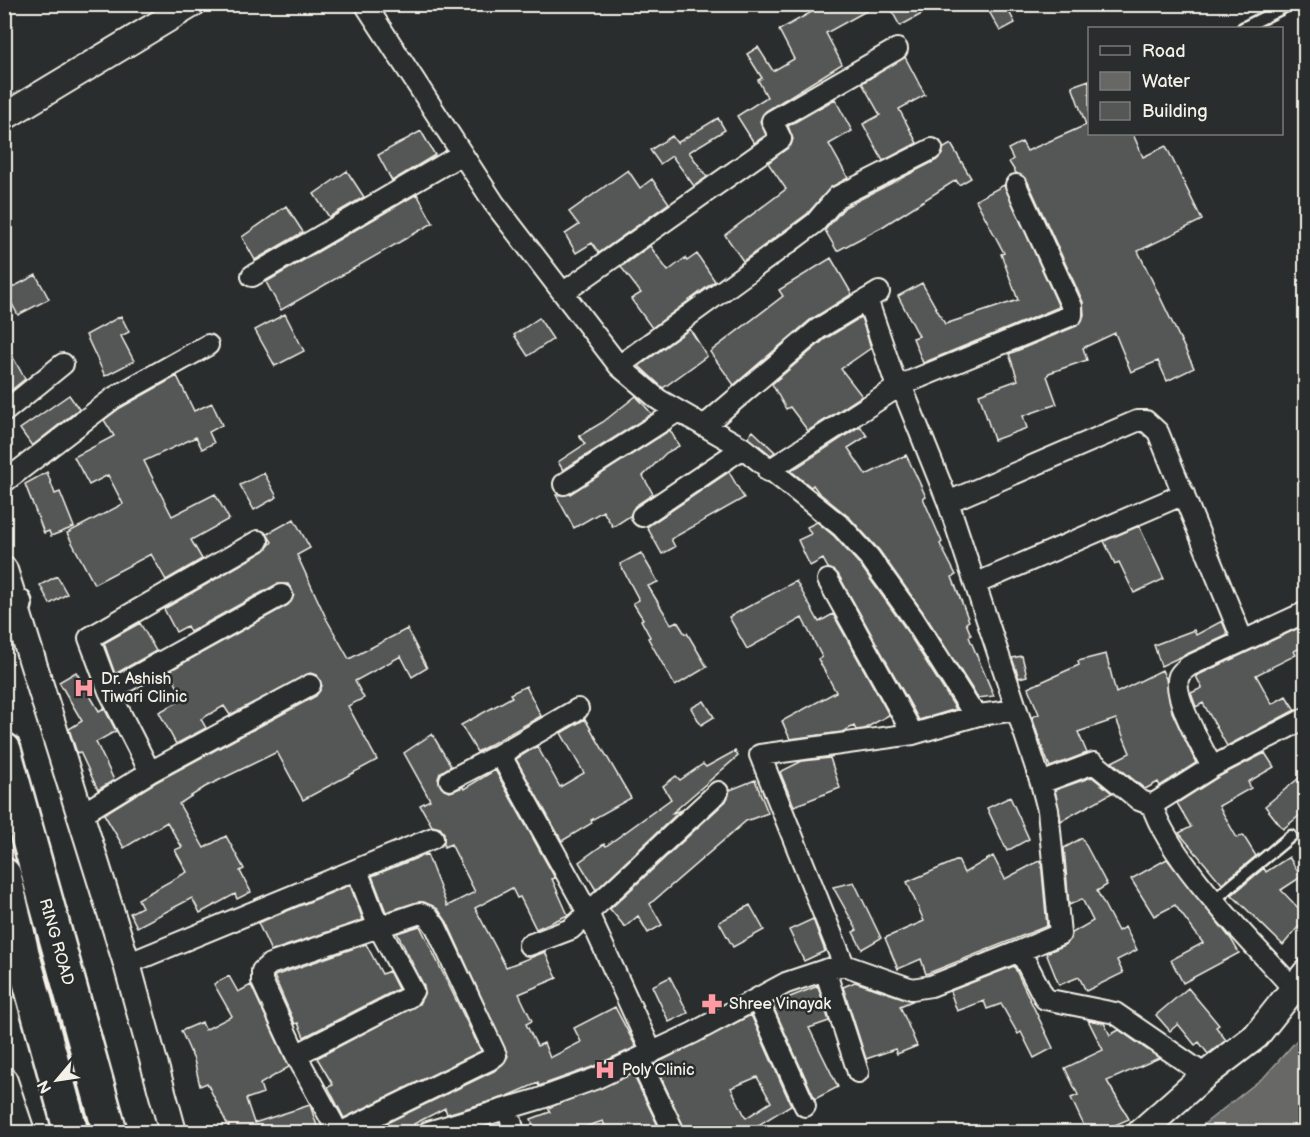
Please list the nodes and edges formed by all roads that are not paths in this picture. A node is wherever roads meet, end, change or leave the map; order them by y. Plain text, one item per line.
1 (192, 4) edge
2 (365, 4) edge
3 (1290, 4) edge
4 (1245, 27) edge
5 (897, 49) dead end
6 (4, 117) edge
7 (932, 149) dead end
8 (462, 154) junction
9 (1016, 185) dead end
10 (252, 276) dead end
11 (564, 292) junction
12 (208, 345) dead end
13 (63, 364) dead end
14 (620, 366) junction
15 (899, 386) junction
16 (678, 411) junction
17 (4, 412) edge
18 (704, 426) junction
19 (743, 448) junction
20 (768, 471) junction
21 (4, 482) edge
22 (564, 484) dead end
23 (1184, 494) junction
24 (948, 502) junction
25 (642, 516) dead end
26 (258, 541) dead end
27 (4, 570) edge
28 (828, 580) dead end
29 (975, 584) junction
30 (282, 596) dead end
31 (10, 603) edge
32 (1305, 612) edge
33 (1243, 641) junction
34 (310, 685) dead end
35 (109, 691) junction
36 (578, 709) dead end
37 (1017, 710) junction
38 (979, 715) junction
39 (1305, 718) edge
40 (913, 734) junction
41 (4, 750) edge
42 (500, 754) junction
43 (1212, 767) junction
44 (150, 772) junction
45 (450, 780) dead end
46 (1041, 783) junction
47 (718, 792) dead end
48 (1152, 805) junction
49 (80, 814) junction
50 (1291, 836) dead end
51 (433, 838) dead end
52 (357, 870) junction
53 (4, 875) edge
54 (1214, 900) junction
55 (587, 912) junction
56 (379, 928) junction
57 (529, 945) dead end
58 (1020, 951) junction
59 (13, 955) edge
60 (127, 964) junction
61 (835, 967) junction
62 (1299, 980) edge
63 (757, 999) junction
64 (296, 1055) junction
65 (646, 1056) junction
66 (858, 1072) dead end
67 (1205, 1075) junction
68 (7, 1097) edge
69 (805, 1106) dead end
70 (508, 1109) junction
71 (21, 1132) edge
72 (71, 1132) edge
73 (110, 1132) edge
74 (173, 1132) edge
75 (338, 1132) edge
76 (342, 1132) edge
77 (428, 1132) edge
78 (514, 1132) edge
79 (674, 1132) edge
80 (1141, 1132) edge

1 - 6 street
2 - 8 street
3 - 4 lane
5 - 11 street
7 - 14 street
8 - 10 street
8 - 11 street
9 - 15 street
11 - 14 street
12 - 21 street
13 - 17 street
14 - 16 street
15 - 18 street
15 - 20 street
15 - 24 street
16 - 18 street
16 - 22 street
18 - 19 street
19 - 20 street
19 - 25 street
20 - 38 street
23 - 24 street
23 - 29 street
23 - 33 street
24 - 29 street
26 - 35 street
27 - 31 street
28 - 40 street
29 - 37 street
30 - 35 street
31 - 49 street
32 - 33 street
33 - 43 street
34 - 44 street
35 - 44 street
36 - 42 street
37 - 38 street
37 - 46 street
38 - 40 street
39 - 43 street
40 - 61 street
41 - 73 highway, RING ROAD
42 - 45 street
42 - 55 street
43 - 48 street
44 - 49 street
46 - 48 street
46 - 58 street
47 - 55 street
48 - 54 street
49 - 60 street
50 - 54 lane
51 - 52 street
52 - 56 street
52 - 60 street
53 - 59 highway, RING ROAD
54 - 62 street
55 - 57 street
55 - 65 street
56 - 64 street
56 - 64 street
56 - 76 street
58 - 61 street
58 - 67 street
59 - 72 highway, RING ROAD
60 - 74 street
61 - 63 street
61 - 66 street
62 - 67 street
63 - 65 street
63 - 69 street
64 - 75 street
65 - 70 street
65 - 79 street
67 - 80 street
68 - 71 street
70 - 77 street
70 - 78 street

